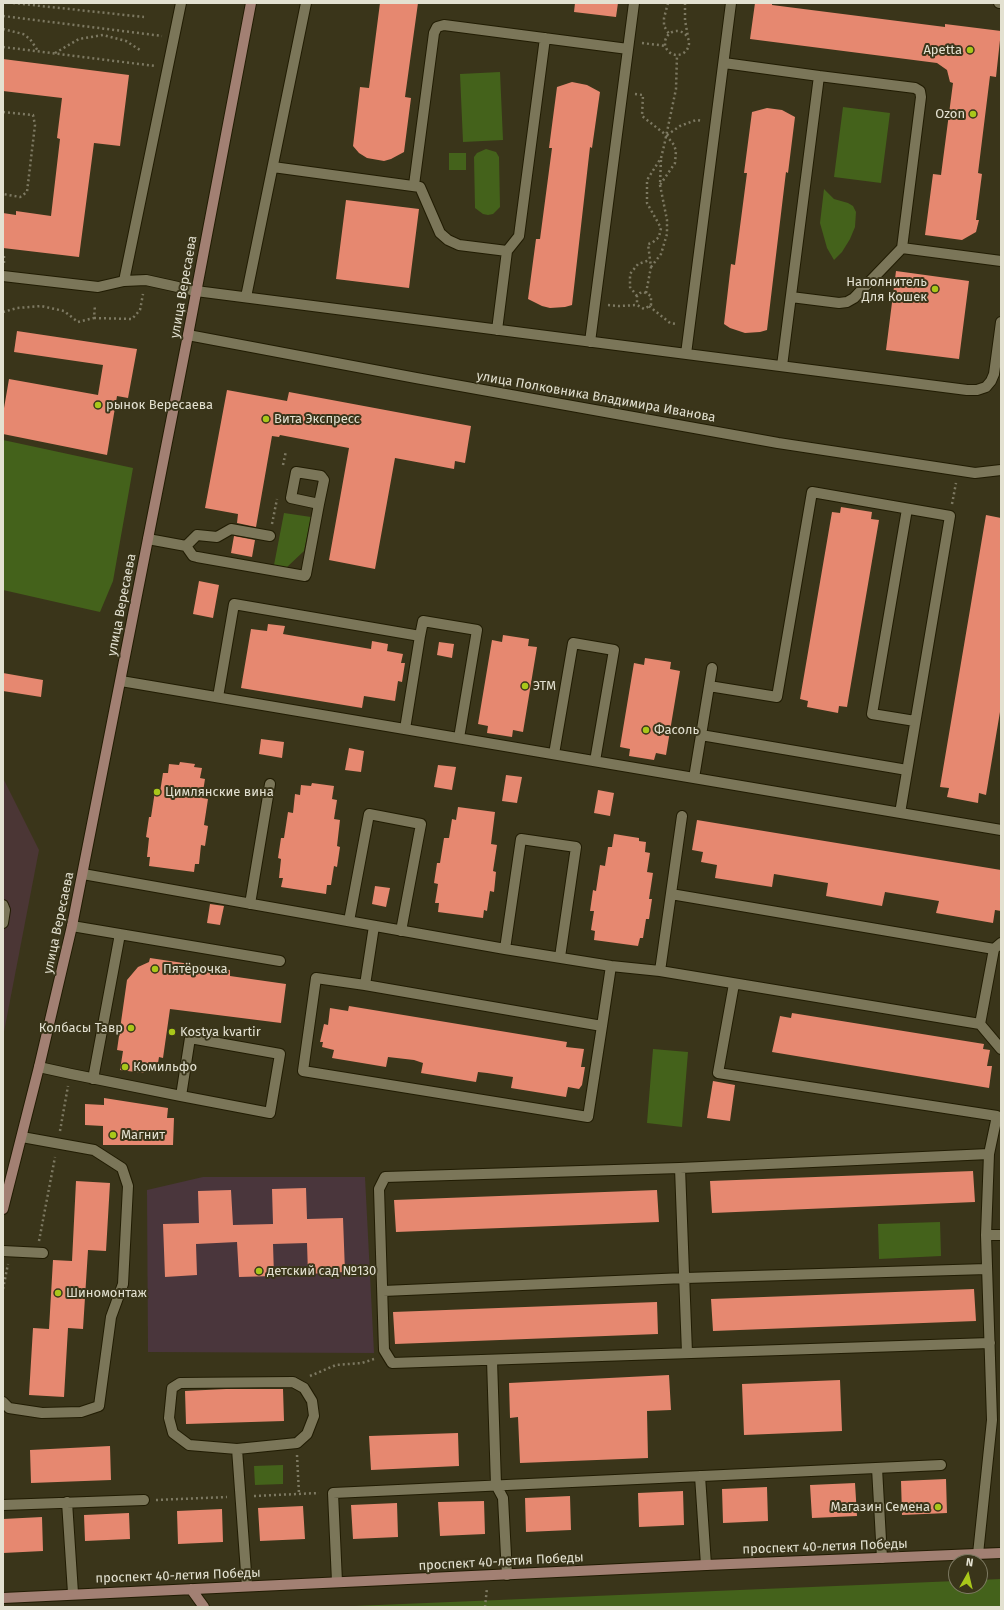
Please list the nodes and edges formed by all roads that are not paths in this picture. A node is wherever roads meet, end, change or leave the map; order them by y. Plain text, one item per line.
1 (181, 3) edge
2 (251, 3) edge
3 (306, 3) edge
4 (634, 3) edge
5 (731, 3) edge
6 (544, 38) junction
7 (629, 45) junction
8 (724, 63) junction
9 (819, 76) junction
10 (273, 167) junction
11 (414, 185) junction
12 (902, 248) junction
13 (507, 252) junction
14 (1001, 260) edge
15 (3, 276) edge
16 (124, 281) junction
17 (196, 291) junction
18 (246, 297) junction
19 (791, 297) junction
20 (1001, 322) edge
21 (497, 330) junction
22 (188, 335) junction
23 (590, 342) junction
24 (686, 354) junction
25 (782, 366) junction
26 (1001, 470) edge
27 (319, 504) dead end
28 (907, 509) junction
29 (270, 536) dead end
30 (148, 539) junction
31 (186, 546) junction
32 (420, 636) junction
33 (712, 668) dead end
34 (121, 681) junction
35 (709, 686) junction
36 (218, 697) junction
37 (915, 721) junction
38 (405, 729) junction
39 (701, 735) junction
40 (459, 738) junction
41 (554, 754) junction
42 (595, 761) junction
43 (907, 770) junction
44 (694, 778) junction
45 (270, 784) dead end
46 (900, 813) junction
47 (682, 816) dead end
48 (1001, 827) edge
49 (83, 874) junction
50 (671, 894) junction
51 (250, 904) junction
52 (3, 905) edge
53 (349, 921) junction
54 (3, 922) edge
55 (72, 926) junction
56 (374, 926) junction
57 (401, 931) junction
58 (120, 934) junction
59 (997, 946) edge
60 (505, 949) junction
61 (560, 957) junction
62 (280, 961) dead end
63 (611, 966) junction
64 (660, 971) junction
65 (734, 984) junction
66 (364, 985) junction
67 (980, 1024) junction
68 (602, 1026) junction
69 (1001, 1048) edge
70 (39, 1067) junction
71 (93, 1079) junction
72 (181, 1096) junction
73 (999, 1116) edge
74 (22, 1137) junction
75 (989, 1154) junction
76 (680, 1168) junction
77 (3, 1209) edge
78 (986, 1235) junction
79 (1001, 1235) edge
80 (7, 1251) edge
81 (40, 1253) road end
82 (987, 1269) junction
83 (685, 1278) junction
84 (383, 1291) junction
85 (990, 1343) junction
86 (687, 1353) junction
87 (492, 1360) junction
88 (3, 1402) edge
89 (237, 1449) junction
90 (941, 1465) dead end
91 (877, 1468) junction
92 (700, 1476) junction
93 (496, 1485) junction
94 (144, 1500) dead end
95 (67, 1502) junction
96 (3, 1505) edge
97 (1001, 1553) edge
98 (978, 1554) joint
99 (948, 1555) edge
100 (882, 1558) junction
101 (706, 1565) junction
102 (506, 1574) junction
103 (337, 1582) junction
104 (247, 1586) junction
105 (190, 1589) junction
106 (73, 1593) junction
107 (3, 1598) edge
108 (204, 1607) edge

1 - 16 lane
2 - 17 main road, улица Вересаева
3 - 10 lane
4 - 7 lane
5 - 8 lane
6 - 7 lane
6 - 11 lane
6 - 13 lane
7 - 23 lane
8 - 9 lane
8 - 24 lane
9 - 12 lane
9 - 19 lane
10 - 11 lane
10 - 18 lane
11 - 13 lane
12 - 14 lane
12 - 19 lane
13 - 21 lane
15 - 16 lane
16 - 17 lane
17 - 18 lane
17 - 22 main road, улица Вересаева
18 - 21 lane
19 - 25 lane
20 - 25 lane
21 - 23 lane
22 - 26 lane, улица Полковника Владимира Иванова
22 - 30 main road, улица Вересаева
23 - 24 lane
24 - 25 lane
27 - 31 lane
28 - 35 lane
28 - 37 lane
28 - 37 lane
29 - 31 lane
30 - 31 lane
30 - 34 main road, улица Вересаева
32 - 36 lane
32 - 38 lane
32 - 40 lane
33 - 35 lane
34 - 36 lane
34 - 49 main road, улица Вересаева
35 - 39 lane
36 - 38 lane
37 - 43 lane
38 - 40 lane
39 - 43 lane
39 - 44 lane
40 - 41 lane
41 - 42 lane
41 - 42 lane
42 - 44 lane
43 - 46 lane
44 - 46 lane
45 - 51 lane
46 - 48 lane
47 - 50 lane
49 - 51 lane
49 - 55 main road, улица Вересаева
50 - 59 lane
50 - 64 lane
51 - 53 lane
52 - 54 lane
53 - 56 lane
53 - 57 lane
55 - 58 lane
55 - 70 main road, улица Вересаева
56 - 57 lane
56 - 66 lane
57 - 60 lane
58 - 62 lane
58 - 71 lane
59 - 67 lane
60 - 61 lane
60 - 61 lane
61 - 63 lane
63 - 64 lane
63 - 68 lane
64 - 65 lane
65 - 67 lane
65 - 73 lane
66 - 68 lane
66 - 68 lane
67 - 69 lane
70 - 71 lane
70 - 74 main road, улица Вересаева
71 - 72 lane
72 - 72 lane
73 - 75 lane
74 - 77 main road, улица Вересаева
74 - 88 lane
75 - 76 lane
75 - 78 lane
76 - 83 lane
76 - 84 lane
78 - 79 lane
78 - 82 lane
80 - 81 lane
82 - 83 lane
82 - 85 lane
83 - 84 lane
83 - 86 lane
84 - 87 lane
85 - 86 lane
85 - 98 lane
86 - 87 lane
87 - 93 lane
89 - 89 lane
89 - 104 lane
90 - 91 lane
91 - 92 lane
91 - 100 lane
92 - 93 lane
92 - 101 lane
93 - 102 lane
93 - 103 lane
94 - 95 lane
95 - 96 lane
95 - 106 lane
97 - 98 main road, проспект 40-летия Победы
99 - 100 main road, проспект 40-летия Победы
100 - 101 main road, проспект 40-летия Победы
101 - 102 main road, проспект 40-летия Победы
102 - 103 main road, проспект 40-летия Победы
103 - 104 main road, проспект 40-летия Победы
104 - 105 main road, проспект 40-летия Победы
105 - 106 main road, проспект 40-летия Победы
105 - 108 main road
106 - 107 main road, проспект 40-летия Победы

